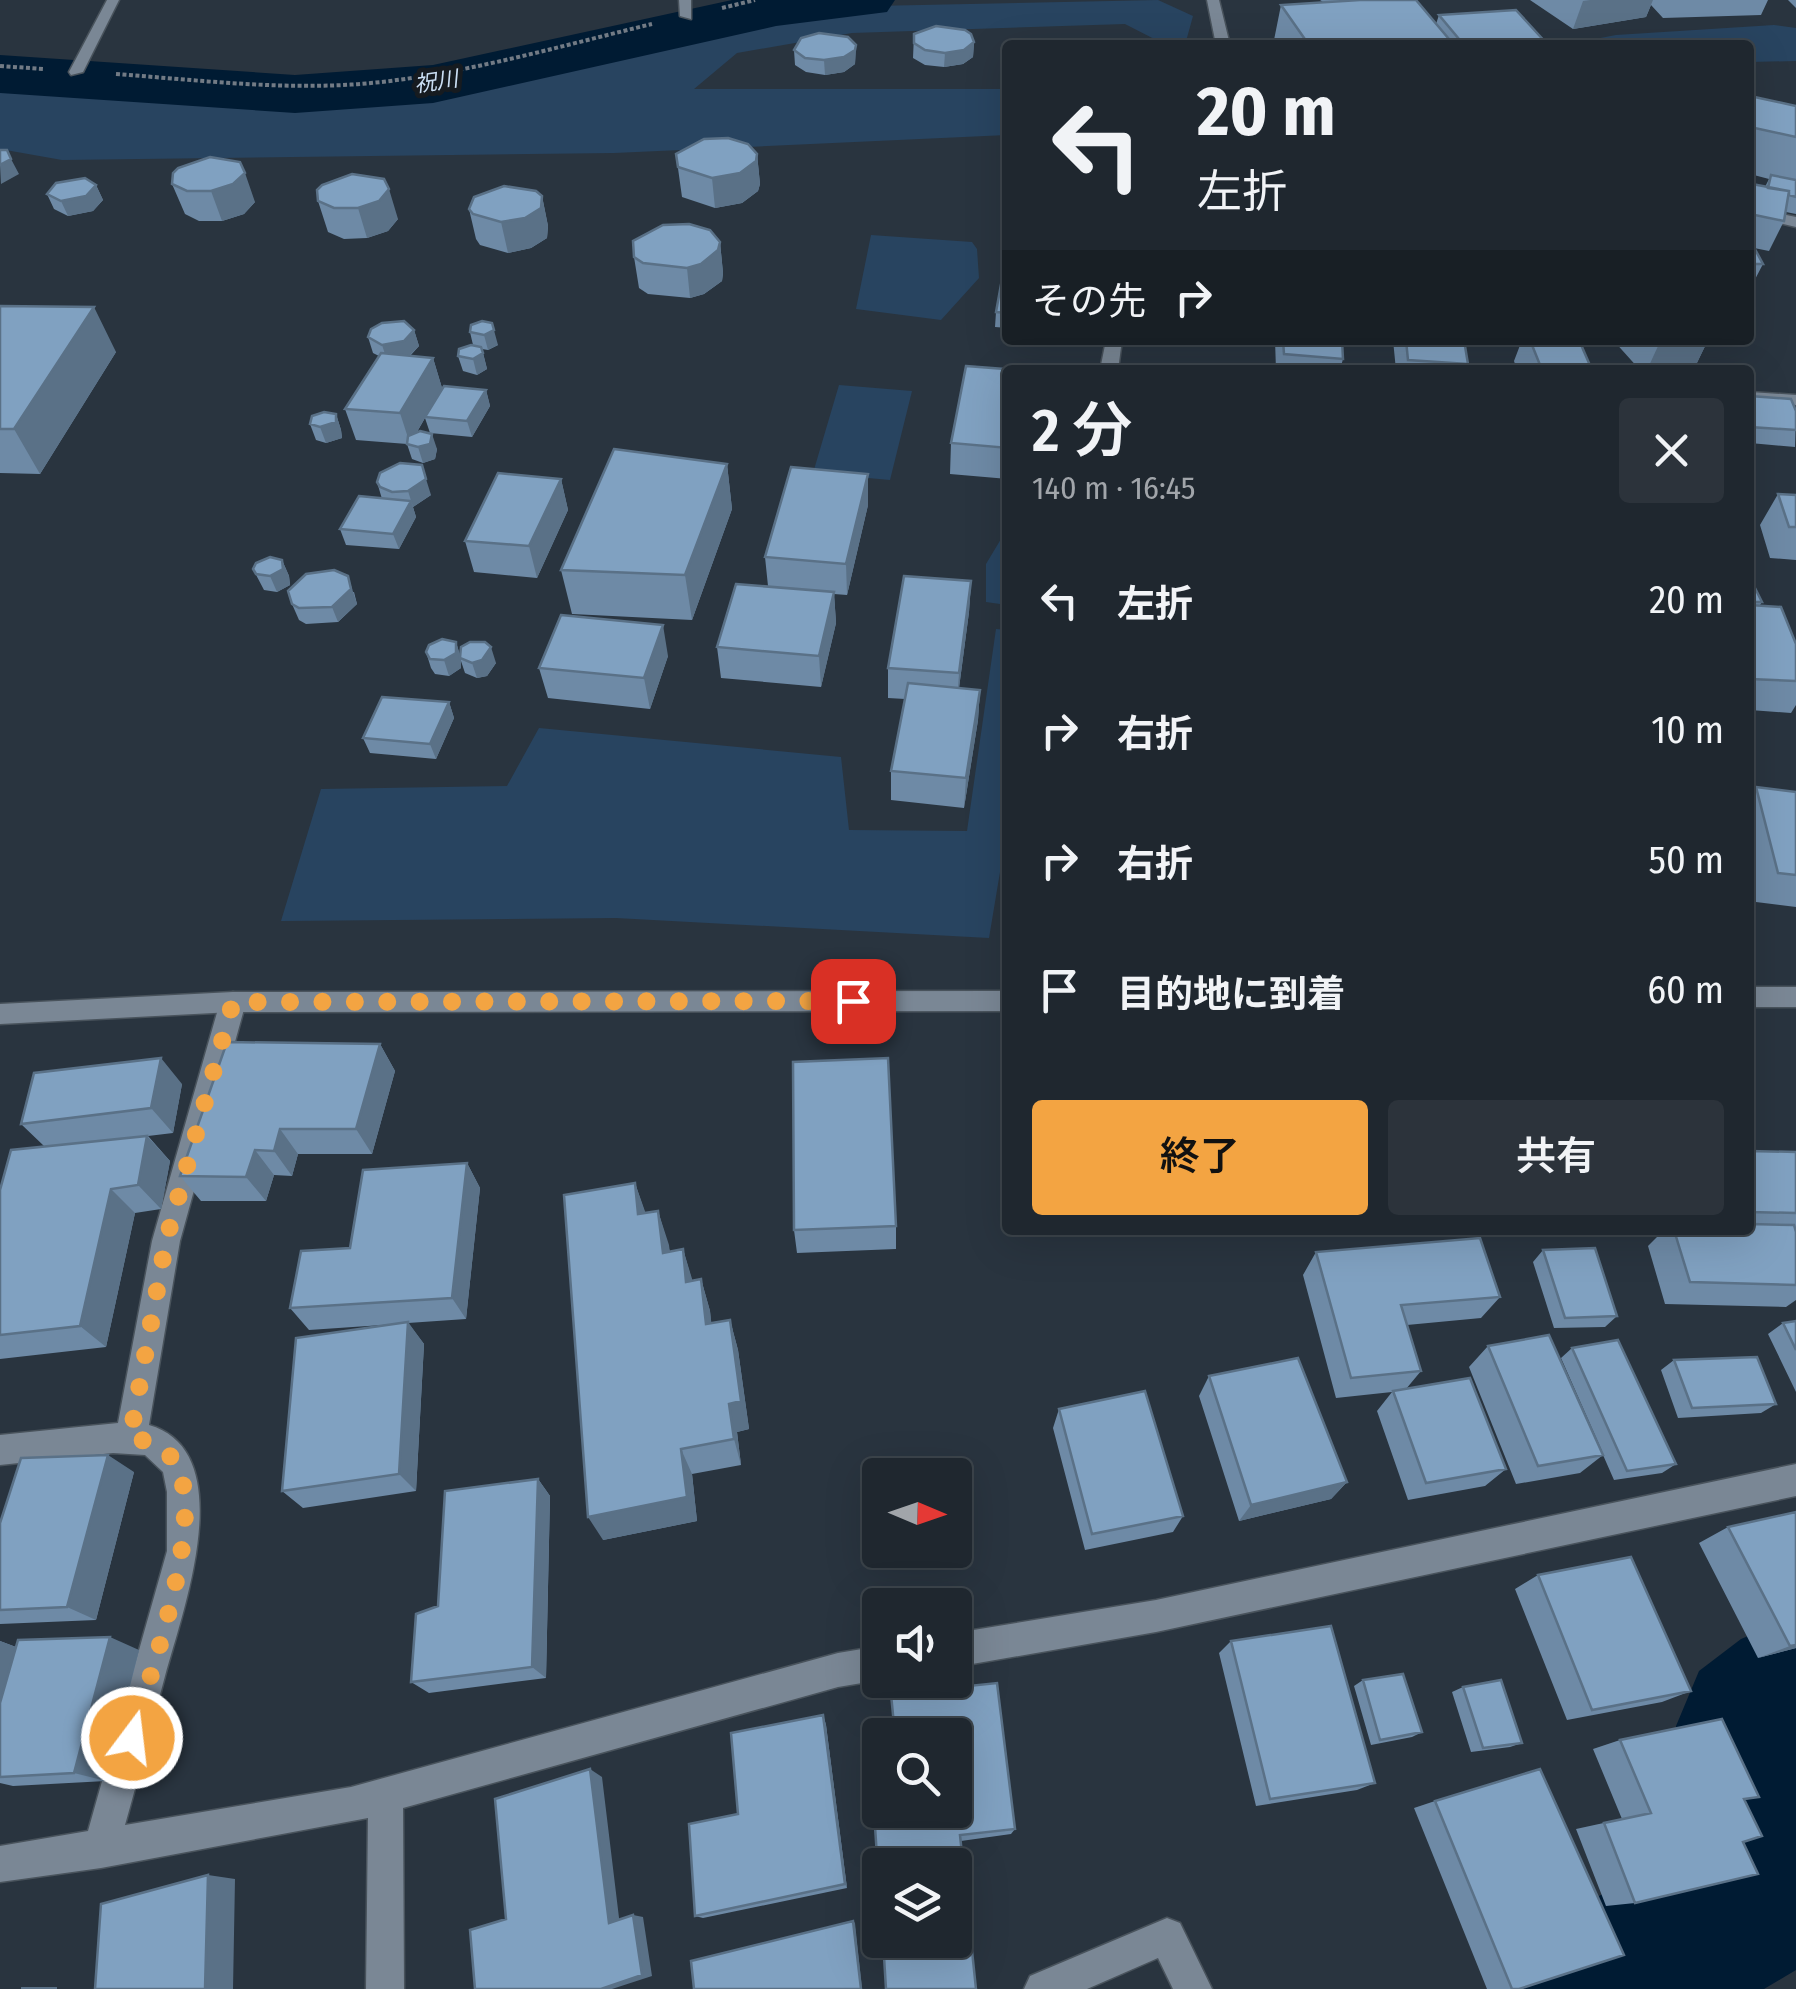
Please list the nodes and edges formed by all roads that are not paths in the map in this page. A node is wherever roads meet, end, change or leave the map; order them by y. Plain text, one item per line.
1 (113, 0) edge
2 (686, 0) edge
3 (1212, 0) edge
4 (686, 16) road end
5 (1222, 40) edge
6 (76, 72) road end
7 (1758, 214) edge
8 (1796, 222) edge
9 (1754, 397) edge
10 (1796, 400) edge
11 (1796, 997) edge
12 (1754, 998) edge
13 (1002, 1000) edge
14 (233, 1002) junction
15 (0, 1014) edge
16 (130, 1438) junction
17 (0, 1450) edge
18 (1796, 1480) edge
19 (972, 1647) edge
20 (862, 1667) edge
21 (386, 1796) junction
22 (101, 1850) junction
23 (0, 1864) edge
24 (385, 1989) edge
25 (1043, 1989) edge
26 (1193, 1989) edge

1 - 6 street
2 - 4 street
3 - 5 street
7 - 8 street
9 - 10 street
11 - 12 street
13 - 14 street
14 - 15 street
14 - 16 street
16 - 17 street
16 - 22 street
18 - 19 street
20 - 21 street
21 - 22 street
21 - 24 street
22 - 23 street
25 - 26 street

